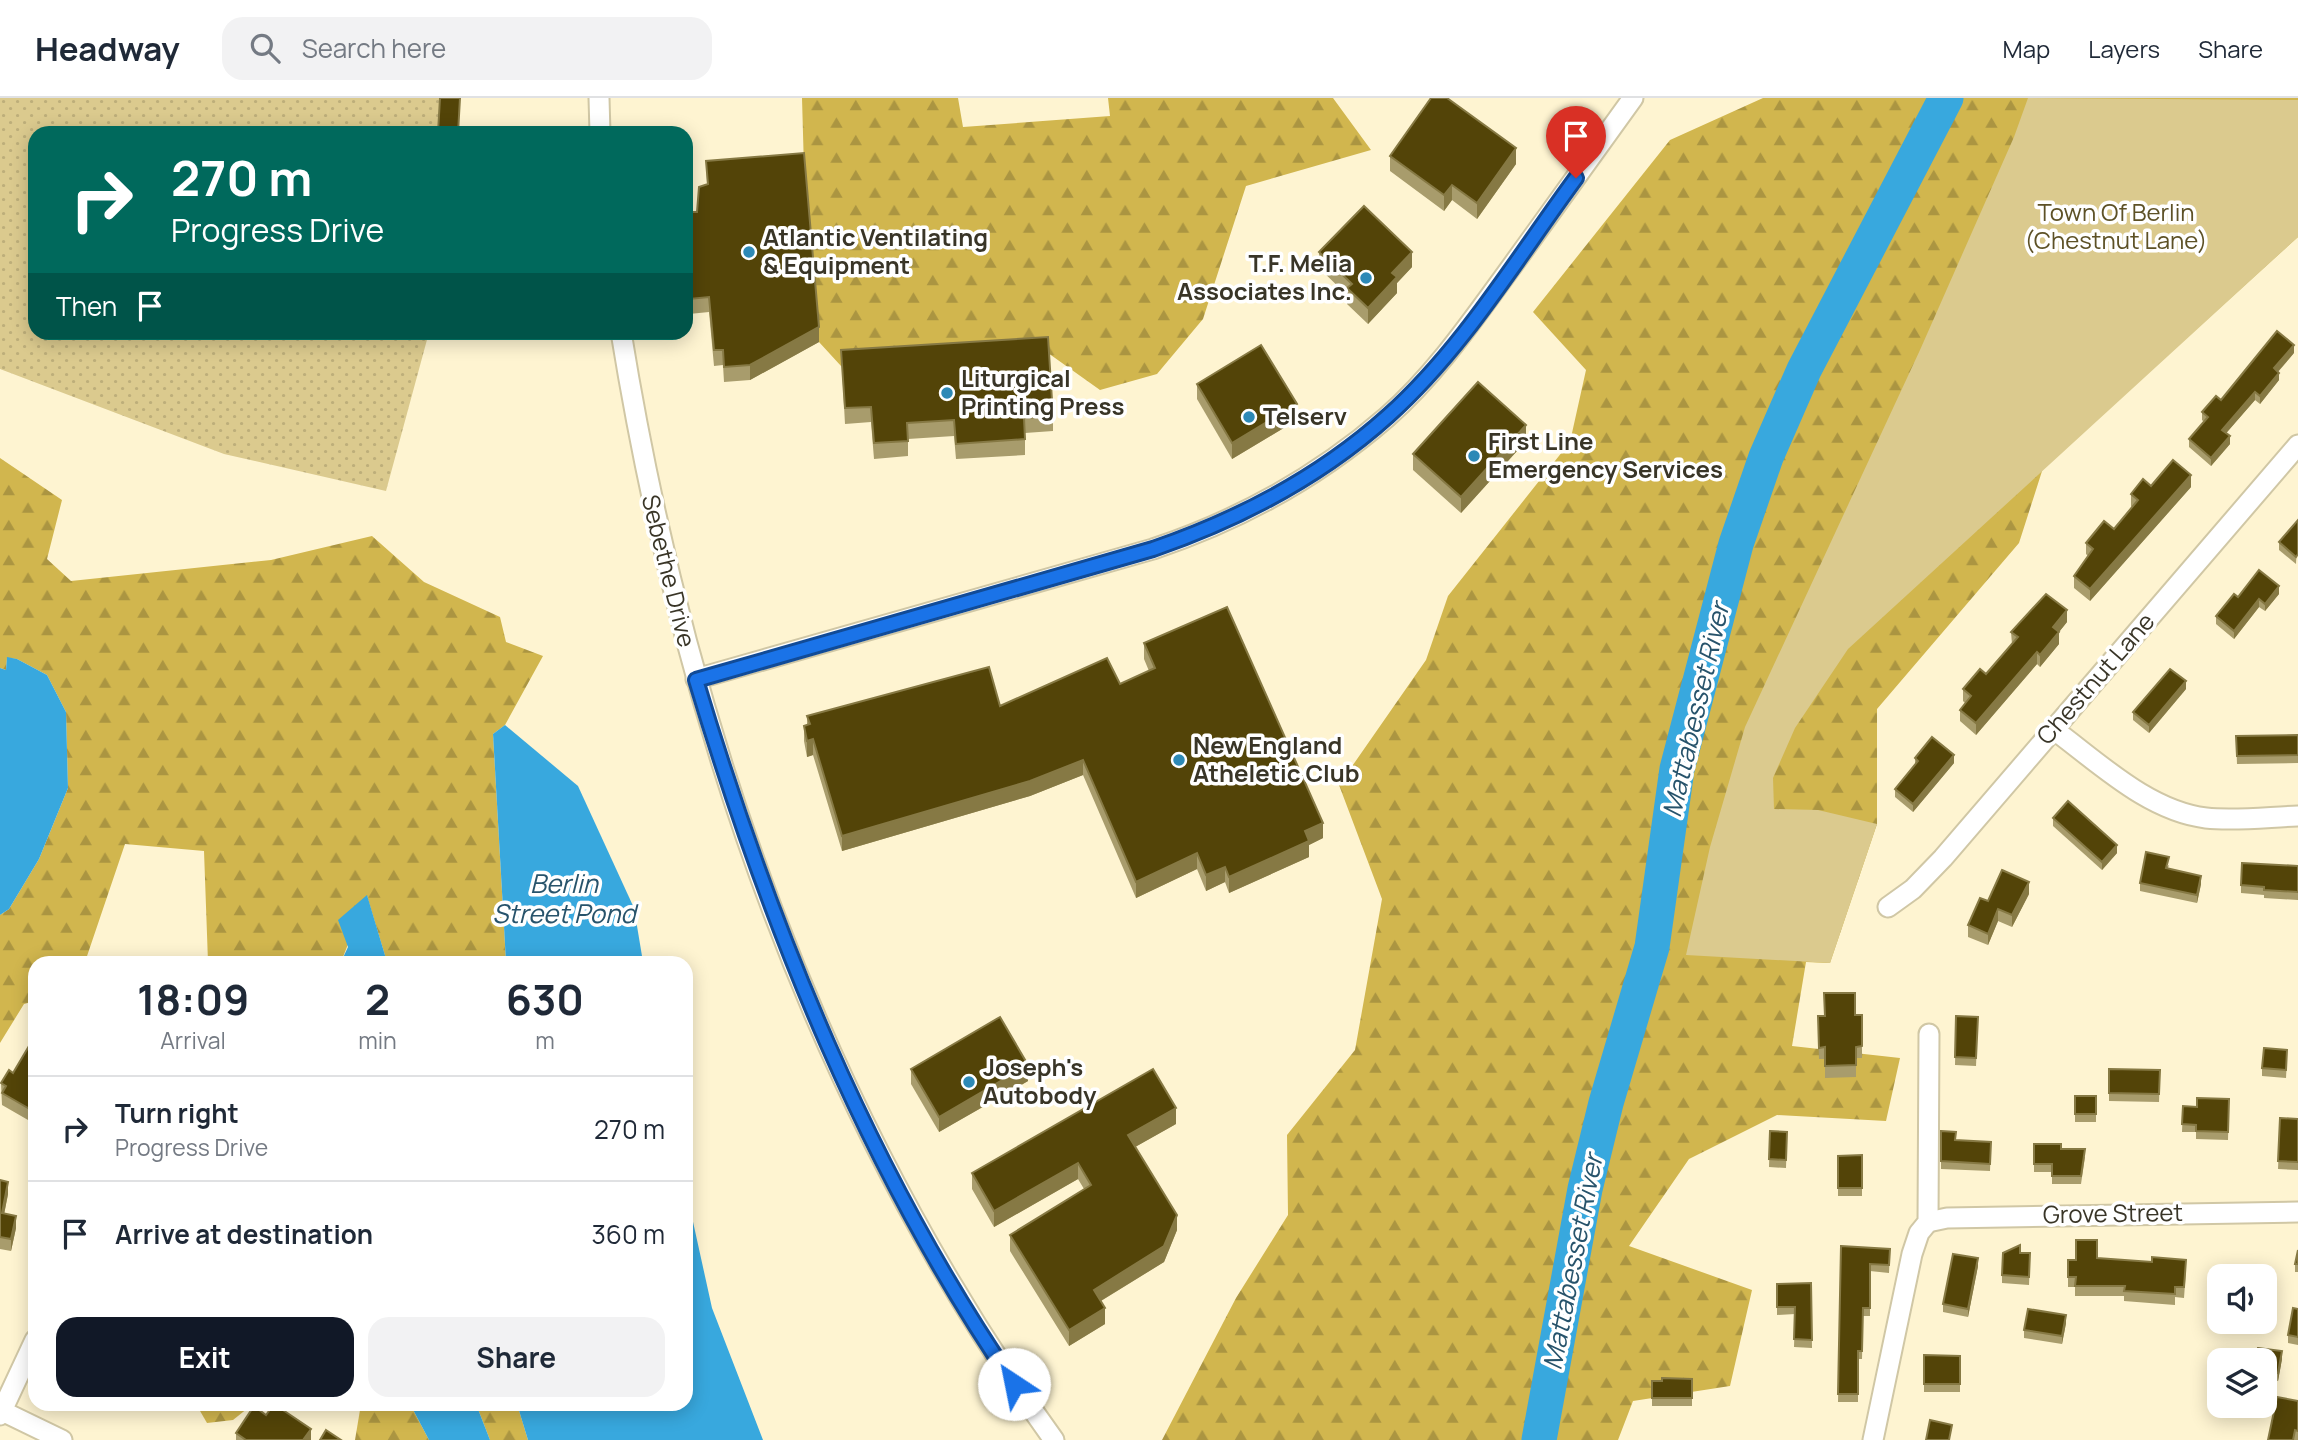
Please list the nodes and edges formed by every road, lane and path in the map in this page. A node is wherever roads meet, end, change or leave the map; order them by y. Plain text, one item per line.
1 (599, 98) edge
2 (1633, 98) edge
3 (600, 126) edge
4 (622, 340) edge
5 (2298, 445) edge
6 (696, 680) junction
7 (2053, 729) junction
8 (2298, 816) edge
9 (1888, 906) dead end
10 (1928, 1034) dead end
11 (2298, 1212) edge
12 (1928, 1222) junction
13 (28, 1355) edge
14 (1, 1413) edge
15 (62, 1440) edge
16 (1054, 1440) edge
17 (1873, 1440) edge

1 - 3 street
2 - 6 street
4 - 6 street, Sebethe Drive
5 - 7 street, Chestnut Lane
6 - 16 street, Sebethe Drive
7 - 8 street
7 - 9 street, Chestnut Lane
10 - 12 street
11 - 12 street, Grove Street
12 - 17 street
13 - 14 street
14 - 15 street

